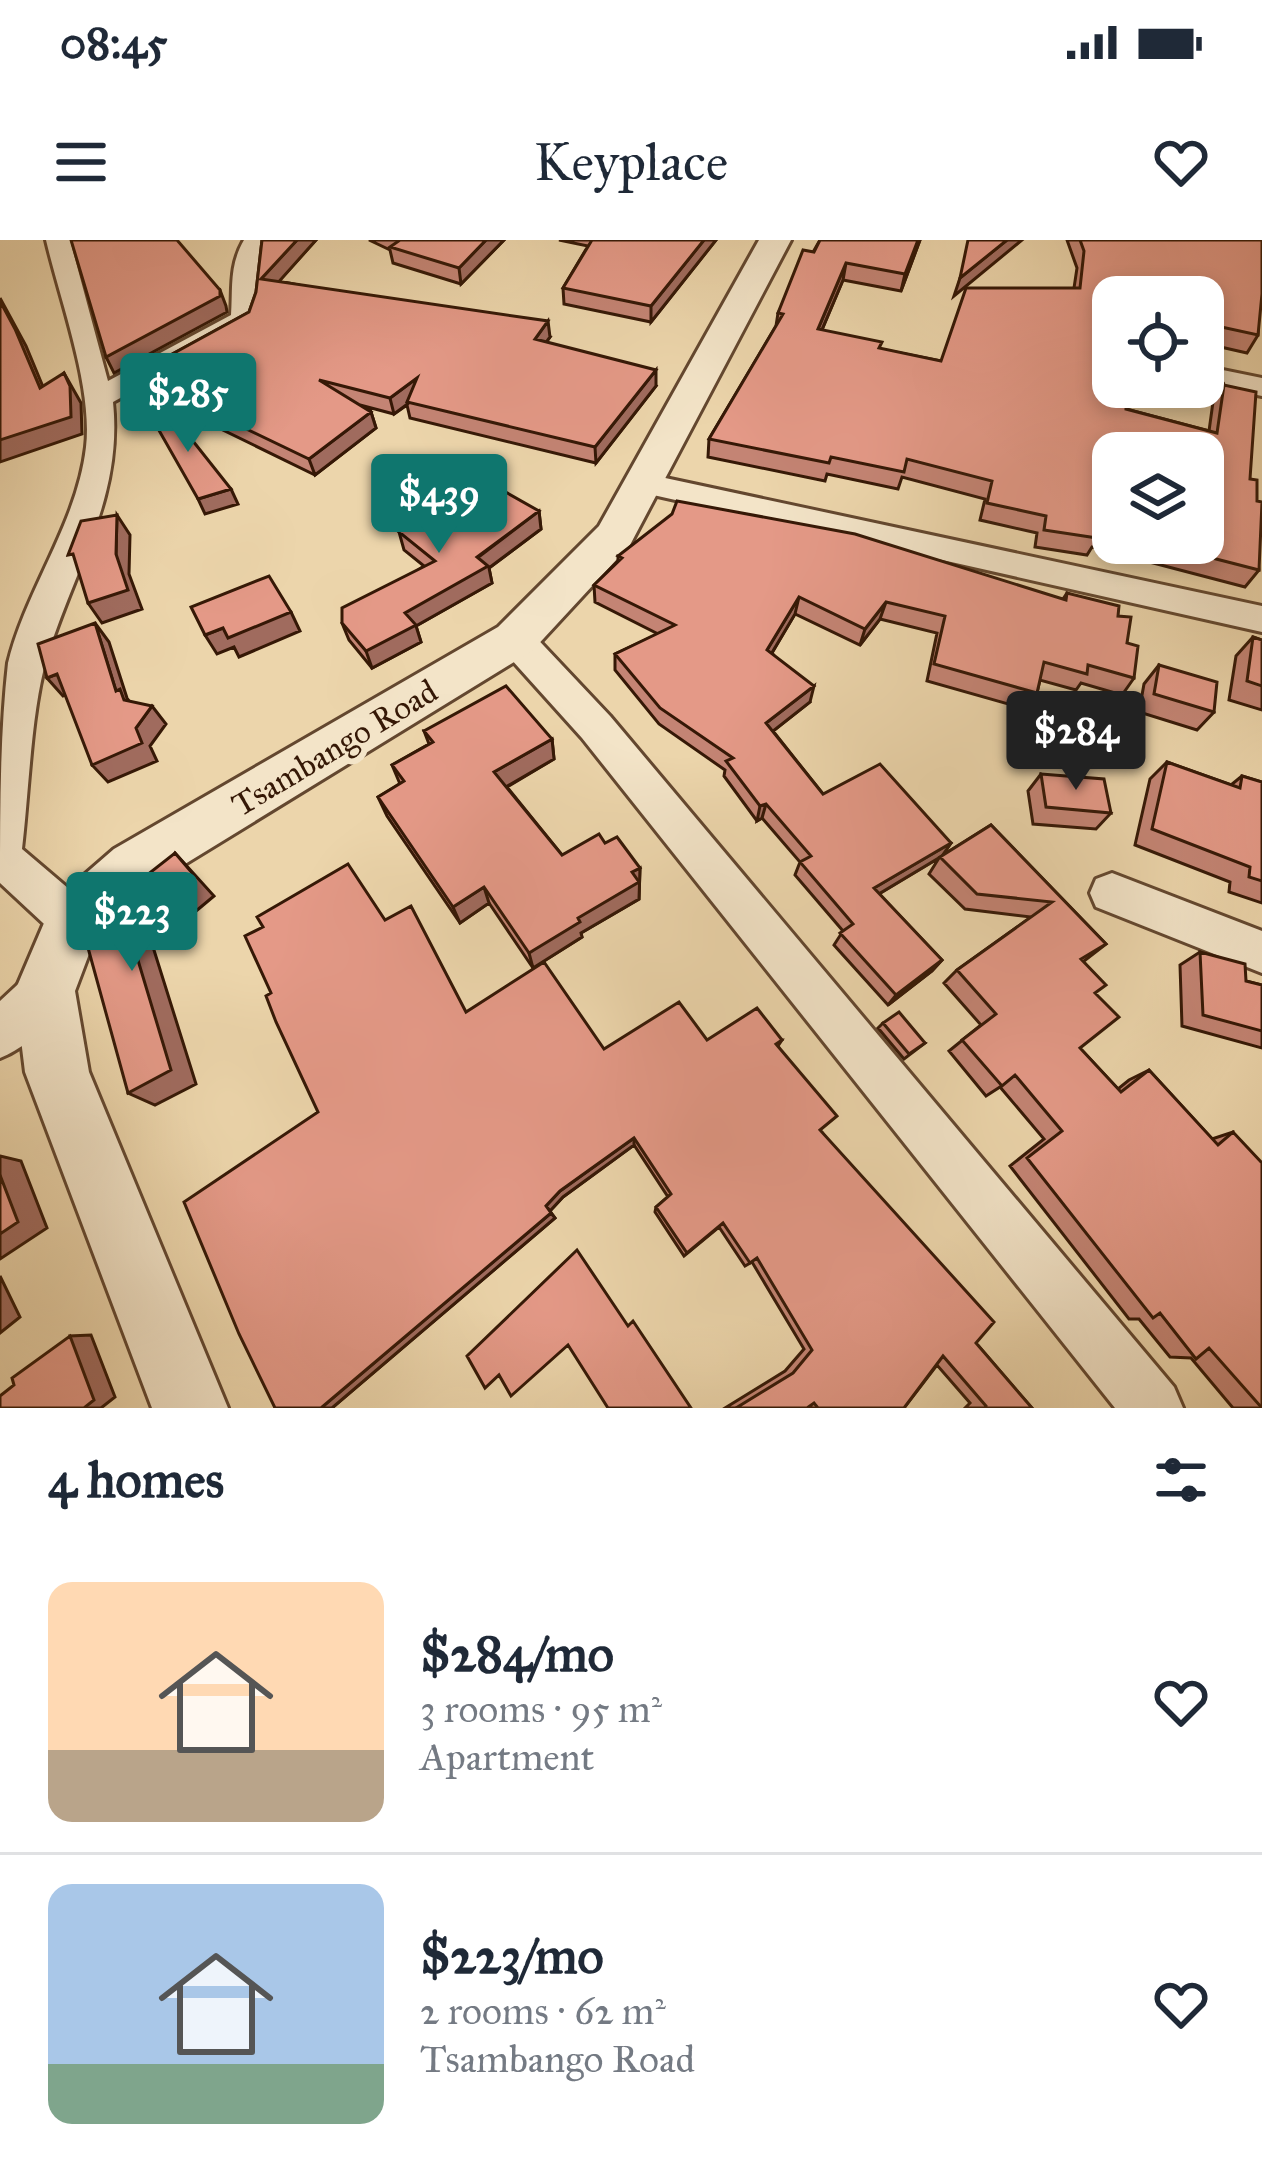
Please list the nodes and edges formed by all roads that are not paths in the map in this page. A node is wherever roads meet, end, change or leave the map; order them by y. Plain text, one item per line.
1 (58, 240) edge
2 (256, 240) edge
3 (775, 240) edge
4 (1224, 379) edge
5 (1262, 387) edge
6 (98, 398) junction
7 (642, 483) junction
8 (1262, 620) edge
9 (515, 639) junction
10 (0, 856) edge
11 (1112, 893) dead end
12 (73, 922) junction
13 (1262, 952) edge
14 (45, 991) junction
15 (0, 1034) edge
16 (190, 1408) edge
17 (1153, 1408) edge

1 - 6 street
2 - 6 street
3 - 7 street, Tsambango Road
4 - 5 street
6 - 10 street
7 - 8 street
7 - 9 street, Tsambango Road
9 - 12 street, Tsambango Road
9 - 17 street
10 - 12 street
11 - 13 street
12 - 14 street, Tsambango Road
14 - 15 street
14 - 16 street

